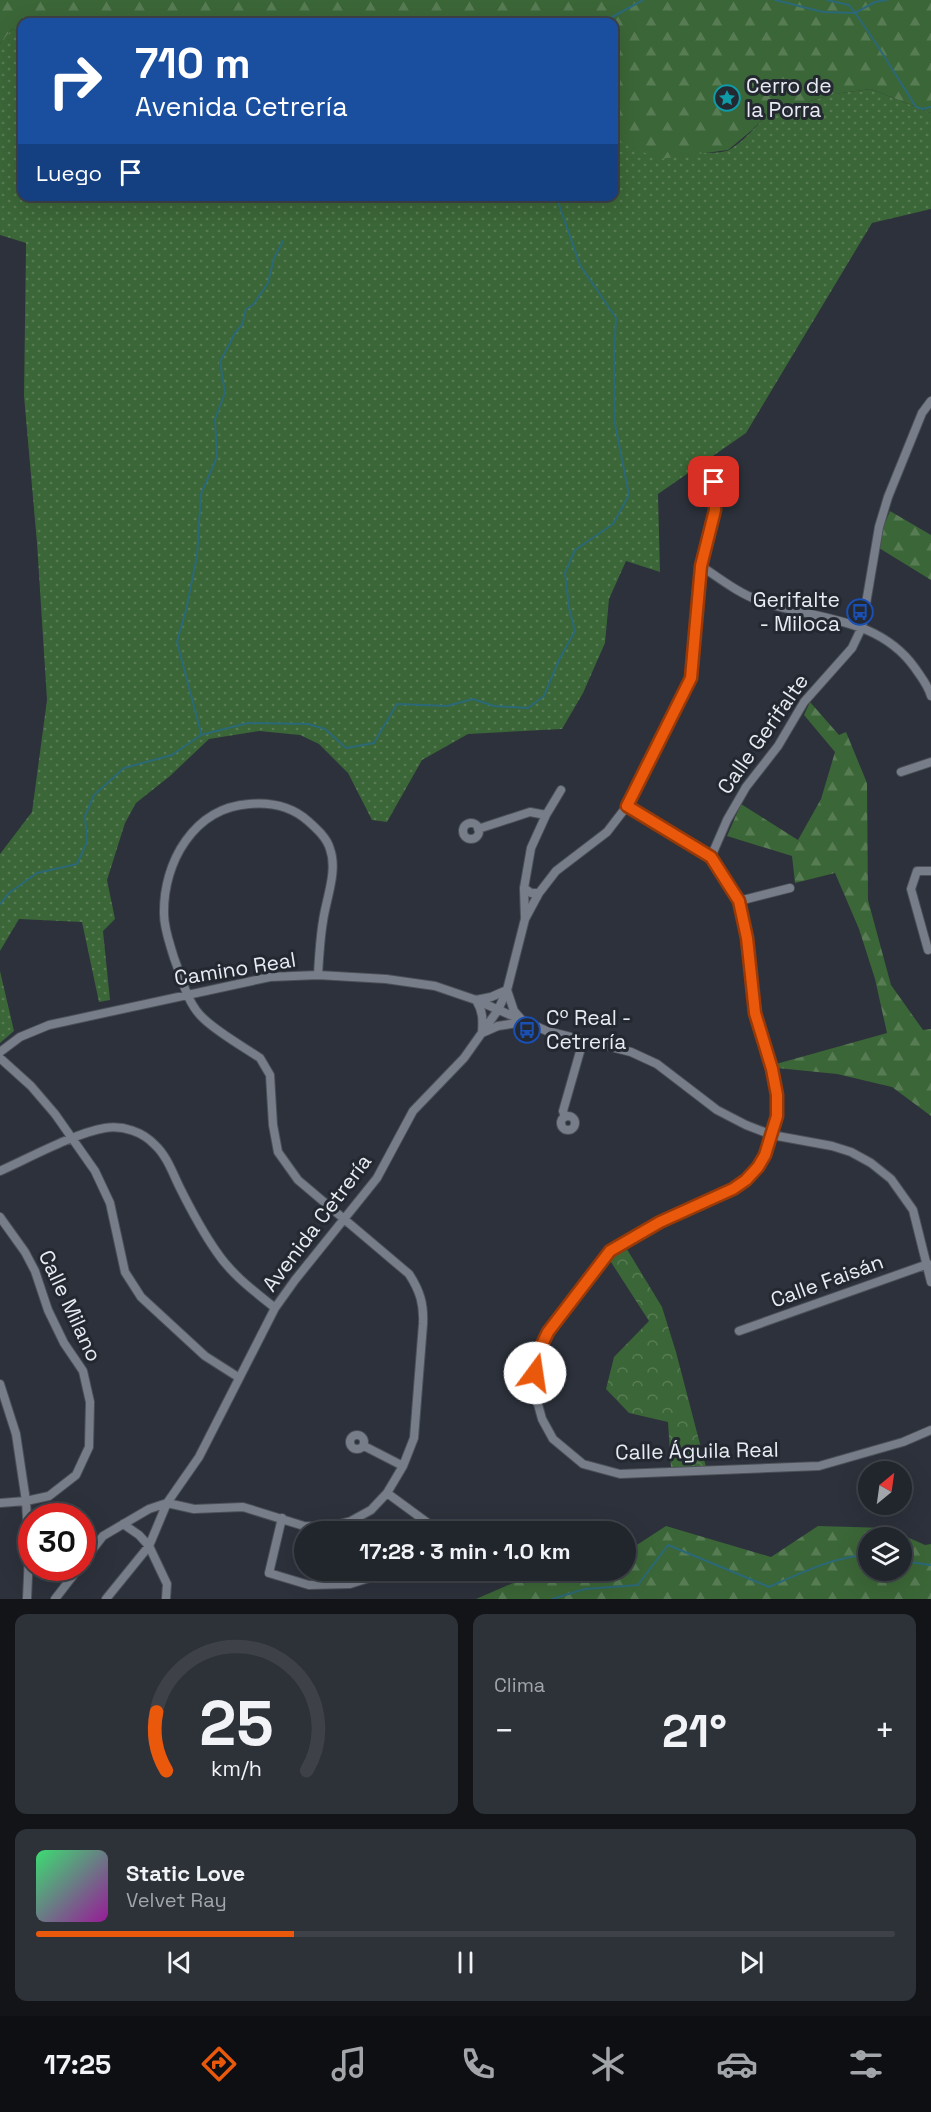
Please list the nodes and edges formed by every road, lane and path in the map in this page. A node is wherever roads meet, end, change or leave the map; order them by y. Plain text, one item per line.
1 (931, 401) edge
2 (706, 463) dead end
3 (701, 566) junction
4 (862, 627) junction
5 (931, 696) edge
6 (931, 762) edge
7 (902, 772) dead end
8 (561, 790) dead end
9 (627, 806) junction
10 (546, 816) junction
11 (478, 829) dead end
12 (711, 857) junction
13 (931, 871) edge
14 (524, 888) junction
15 (790, 888) dead end
16 (539, 893) junction
17 (739, 901) junction
18 (525, 919) junction
19 (928, 950) dead end
20 (318, 975) junction
21 (507, 990) junction
22 (187, 994) junction
23 (476, 1000) junction
24 (498, 1010) junction
25 (523, 1022) junction
26 (482, 1033) junction
27 (583, 1041) junction
28 (0, 1052) edge
29 (0, 1058) edge
30 (565, 1117) dead end
31 (772, 1135) junction
32 (72, 1139) junction
33 (0, 1171) edge
34 (0, 1216) edge
35 (345, 1220) junction
36 (928, 1264) junction
37 (931, 1282) edge
38 (275, 1308) junction
39 (739, 1331) dead end
40 (238, 1377) junction
41 (0, 1384) edge
42 (931, 1430) edge
43 (364, 1446) dead end
44 (403, 1466) junction
45 (387, 1492) junction
46 (26, 1501) junction
47 (0, 1503) edge
48 (167, 1503) junction
49 (282, 1518) junction
50 (425, 1521) edge
51 (123, 1524) junction
52 (96, 1545) edge
53 (149, 1546) junction
54 (294, 1580) edge
55 (69, 1581) edge
56 (296, 1581) edge
57 (359, 1581) edge
58 (27, 1599) edge
59 (55, 1599) edge
60 (106, 1599) edge
61 (166, 1599) edge

1 - 4 street, Calle Gerifalte
2 - 3 street, Avenida Cetrería
3 - 4 street
3 - 9 street, Avenida Cetrería
4 - 5 street
4 - 12 street, Calle Gerifalte
6 - 7 street
8 - 10 street
9 - 12 street, Calle Águila Real
9 - 16 street, Avenida Cetrería
10 - 11 street
10 - 14 street
12 - 17 street, Calle Águila Real
13 - 19 street
14 - 16 street
14 - 18 street
15 - 17 street
16 - 18 street, Avenida Cetrería
17 - 31 street, Calle Águila Real
18 - 21 street, Avenida Cetrería
20 - 22 street, Camino Real
20 - 22 street
20 - 23 street, Camino Real
21 - 23 street
21 - 24 street, Avenida Cetrería
21 - 25 street
22 - 28 street, Camino Real
22 - 35 street
23 - 24 street, Camino Real
23 - 26 street
24 - 25 street, Camino Real
24 - 26 street, Avenida Cetrería
25 - 26 street
25 - 27 street, Camino Real
26 - 35 street, Avenida Cetrería
27 - 30 street
27 - 31 street, Camino Real
29 - 32 street
31 - 36 street, Camino Real
31 - 42 street, Calle Águila Real
32 - 33 street
32 - 38 street
32 - 40 street
34 - 46 street, Calle Milano
35 - 38 street, Avenida Cetrería
35 - 44 street
36 - 37 street, Camino Real
36 - 39 street, Calle Faisán
38 - 40 street, Avenida Cetrería
40 - 48 street, Avenida Cetrería
41 - 46 street
43 - 44 street
44 - 45 street
45 - 49 street
45 - 50 street
46 - 47 street, Calle Milano
46 - 58 street
48 - 49 street
48 - 51 street
48 - 53 street, Avenida Cetrería
49 - 54 street
51 - 52 street
51 - 53 street
53 - 60 street, Avenida Cetrería
53 - 61 street
55 - 59 street
56 - 57 street

